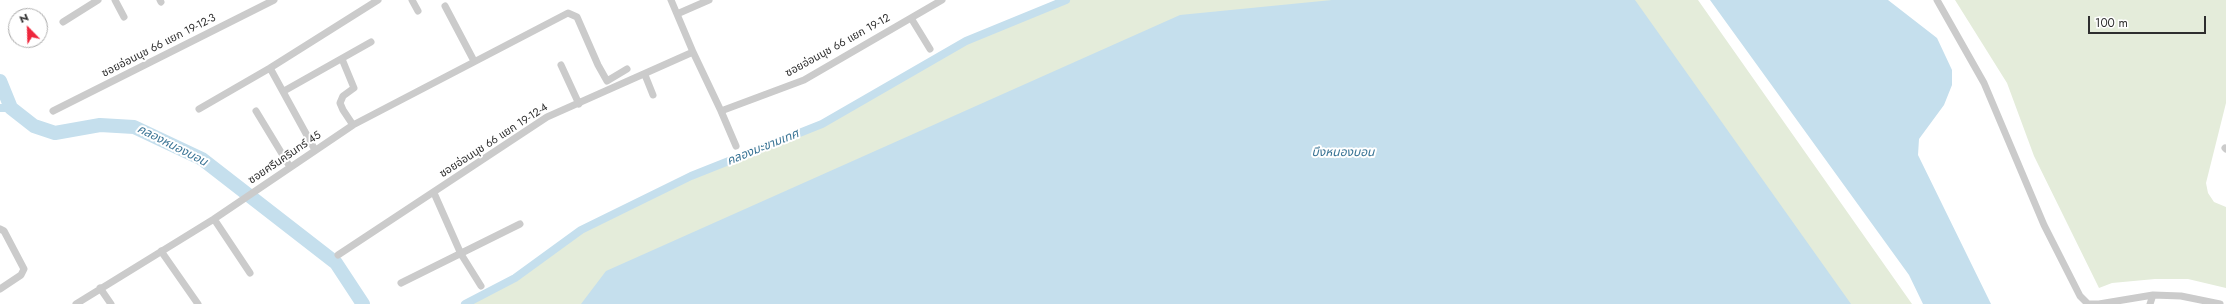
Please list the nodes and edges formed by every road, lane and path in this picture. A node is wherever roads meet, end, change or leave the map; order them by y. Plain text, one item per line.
1 (98, 0) edge
2 (115, 0) edge
3 (274, 0) edge
4 (378, 0) edge
5 (412, 0) edge
6 (671, 0) edge
7 (709, 0) edge
8 (942, 0) edge
9 (1936, 0) edge
10 (445, 6) dead end
11 (418, 11) dead end
12 (677, 14) junction
13 (124, 17) dead end
14 (911, 18) junction
15 (63, 22) dead end
16 (371, 42) dead end
17 (930, 49) dead end
18 (693, 52) junction
19 (342, 59) junction
20 (474, 61) junction
21 (561, 65) dead end
22 (270, 68) junction
23 (627, 69) dead end
24 (644, 75) junction
25 (284, 91) junction
26 (653, 94) dead end
27 (579, 104) junction
28 (199, 109) dead end
29 (53, 110) dead end
30 (256, 111) dead end
31 (721, 111) junction
32 (354, 125) junction
33 (736, 146) dead end
34 (315, 150) junction
35 (290, 167) junction
36 (434, 193) junction
37 (214, 219) junction
38 (520, 224) dead end
39 (0, 229) edge
40 (161, 252) junction
41 (461, 254) junction
42 (338, 255) dead end
43 (250, 273) dead end
44 (401, 283) dead end
45 (481, 286) dead end
46 (100, 288) junction
47 (0, 289) edge
48 (2154, 295) junction
49 (76, 304) edge
50 (111, 304) edge
51 (198, 304) edge
52 (2087, 304) edge
53 (2150, 304) edge
54 (2220, 304) edge

1 - 15 street
2 - 13 street
3 - 29 street, ซอยอ่อนนุช 66 แยก 19-12-3
4 - 22 street
5 - 11 street
6 - 12 street
7 - 12 street
8 - 14 street, ซอยอ่อนนุช 66 แยก 19-12
9 - 52 street
10 - 20 street
12 - 18 street
14 - 17 street
14 - 31 street, ซอยอ่อนนุช 66 แยก 19-12
16 - 19 street
18 - 24 street, ซอยอ่อนนุช 66 แยก 19-12-4
18 - 31 street
19 - 25 street
19 - 32 street
20 - 23 street, ซอยศรีนครินทร์ 45
20 - 32 street, ซอยศรีนครินทร์ 45
21 - 27 street
22 - 25 street
22 - 28 street
24 - 26 street
24 - 27 street, ซอยอ่อนนุช 66 แยก 19-12-4
25 - 34 street
27 - 36 street, ซอยอ่อนนุช 66 แยก 19-12-4
30 - 35 street
31 - 33 street
32 - 34 street, ซอยศรีนครินทร์ 45
34 - 35 street, ซอยศรีนครินทร์ 45
35 - 37 street, ซอยศรีนครินทร์ 45
36 - 41 street
36 - 42 street, ซอยอ่อนนุช 66 แยก 19-12-4
37 - 40 street, ซอยศรีนครินทร์ 45
37 - 43 street
38 - 41 street
39 - 47 street
40 - 46 street, ซอยศรีนครินทร์ 45
40 - 51 street
41 - 44 street
41 - 45 street
46 - 49 street, ซอยศรีนครินทร์ 45
46 - 50 street
48 - 52 street
48 - 53 street
48 - 54 street

